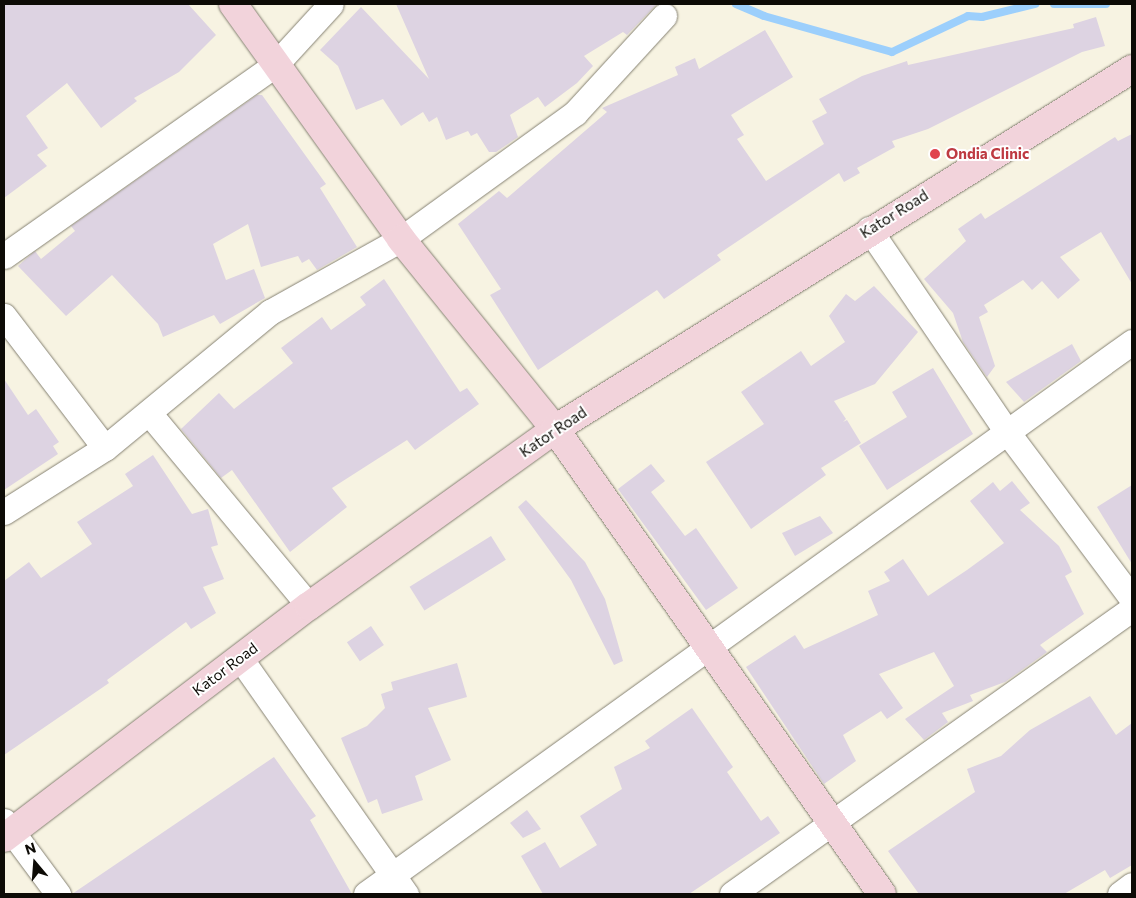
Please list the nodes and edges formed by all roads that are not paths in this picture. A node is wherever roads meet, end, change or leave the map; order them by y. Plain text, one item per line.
1 (233, 4) edge
2 (331, 4) edge
3 (664, 16) dead end
4 (276, 64) junction
5 (1132, 69) edge
6 (869, 229) junction
7 (401, 239) junction
8 (4, 256) edge
9 (4, 316) edge
10 (1132, 342) edge
11 (149, 413) junction
12 (555, 429) junction
13 (1006, 429) junction
14 (105, 448) junction
15 (4, 512) edge
16 (1132, 599) edge
17 (309, 606) junction
18 (1132, 609) edge
19 (709, 646) junction
20 (240, 658) junction
21 (832, 823) junction
22 (7, 830) edge
23 (392, 874) junction
24 (1132, 885) edge
25 (58, 894) edge
26 (366, 894) edge
27 (406, 894) edge
28 (732, 894) edge
29 (882, 894) edge
30 (1120, 894) edge

1 - 4 main road
2 - 4 street
3 - 7 street
4 - 7 main road
4 - 8 street
5 - 6 main road, Kator Road
6 - 12 main road, Kator Road
6 - 13 street
7 - 11 street
7 - 12 main road
9 - 14 street
10 - 13 street
11 - 14 street
11 - 17 street
12 - 17 main road, Kator Road
12 - 19 main road
13 - 16 street
13 - 19 street
14 - 15 street
17 - 20 main road, Kator Road
18 - 21 street
19 - 21 main road
19 - 23 street
20 - 22 main road, Kator Road
20 - 23 street
21 - 28 street
21 - 29 main road
22 - 25 street
23 - 26 street
23 - 27 street
24 - 30 street

